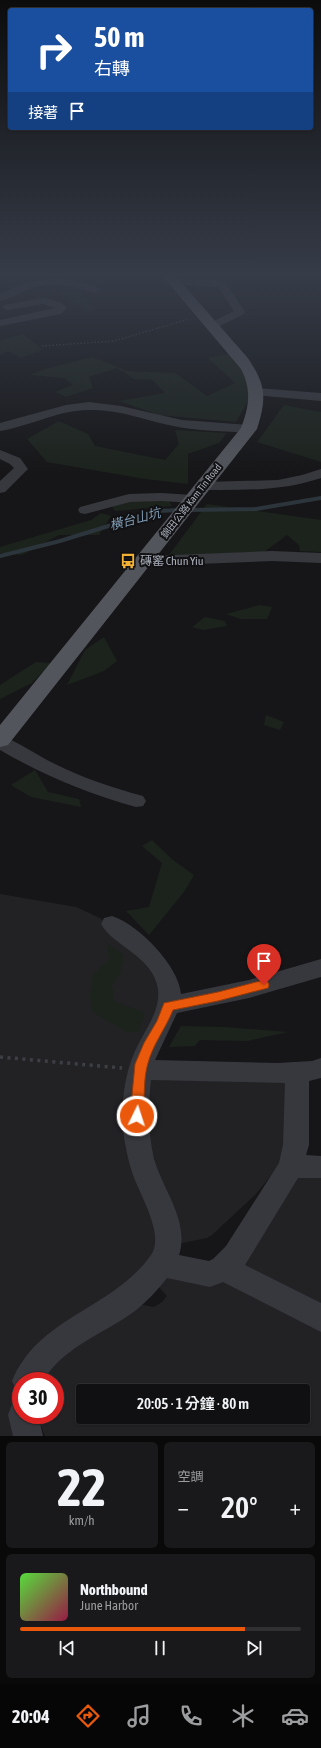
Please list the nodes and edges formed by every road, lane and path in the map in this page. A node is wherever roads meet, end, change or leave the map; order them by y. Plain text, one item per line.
1 (119, 340) edge
2 (224, 340) edge
3 (42, 346) dead end
4 (257, 392) junction
5 (321, 397) edge
6 (0, 427) edge
7 (249, 428) junction
8 (0, 454) edge
9 (321, 473) edge
10 (0, 489) edge
11 (198, 492) junction
12 (84, 510) dead end
13 (321, 558) edge
14 (144, 561) junction
15 (0, 741) edge
16 (136, 801) dead end
17 (112, 924) dead end
18 (321, 968) edge
19 (168, 1006) junction
20 (0, 1057) edge
21 (141, 1070) junction
22 (309, 1070) edge
23 (291, 1166) junction
24 (321, 1167) edge
25 (161, 1264) junction
26 (223, 1268) junction
27 (321, 1318) edge
28 (33, 1372) edge
29 (25, 1424) edge
30 (28, 1436) edge

1 - 3 path
2 - 4 main road, 錦田公路 Kam Tin Road
4 - 5 street
4 - 7 main road, 錦田公路 Kam Tin Road
6 - 7 street
7 - 11 main road, 錦田公路 Kam Tin Road
8 - 10 street
9 - 11 street
11 - 12 street
11 - 14 main road, 錦田公路 Kam Tin Road
13 - 14 street
14 - 15 main road, 錦田公路 Kam Tin Road
15 - 16 street
17 - 19 street
18 - 19 street
19 - 21 street
20 - 21 path
21 - 22 street
21 - 25 street
22 - 23 street
23 - 24 street
23 - 26 street
25 - 26 street
25 - 28 street
26 - 27 street
29 - 30 street

